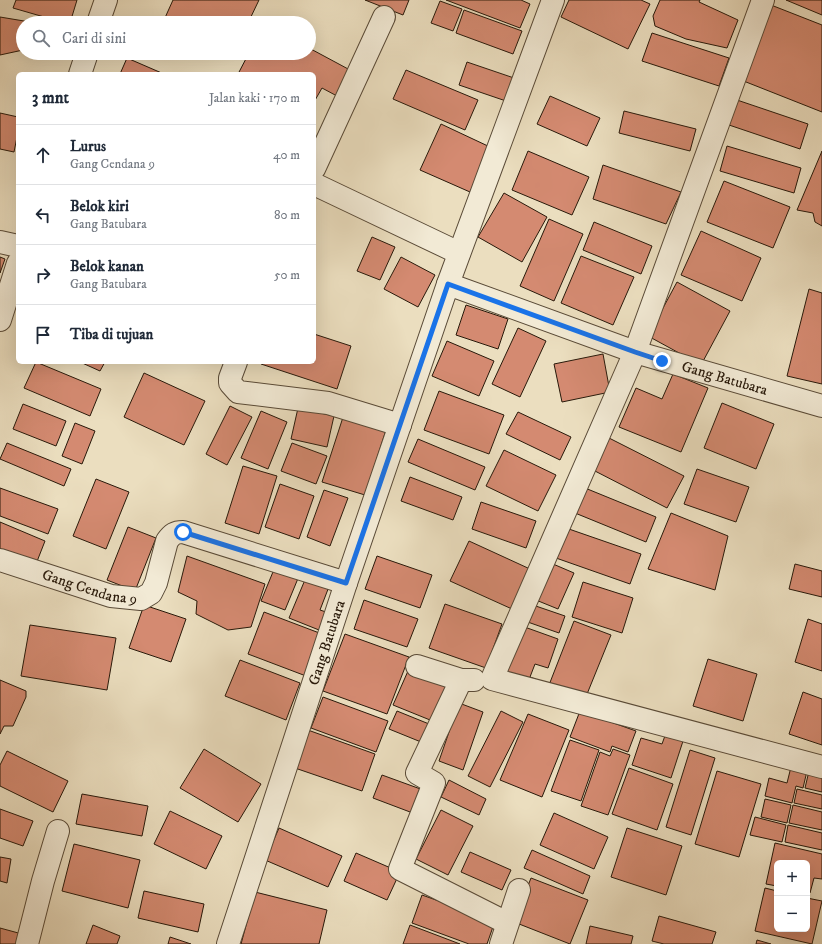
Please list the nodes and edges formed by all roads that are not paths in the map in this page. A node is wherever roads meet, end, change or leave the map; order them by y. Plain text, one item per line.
1 (106, 0) edge
2 (552, 0) edge
3 (763, 0) edge
4 (100, 16) edge
5 (384, 17) dead end
6 (85, 60) edge
7 (81, 72) edge
8 (316, 165) edge
9 (316, 185) edge
10 (0, 242) edge
11 (16, 246) edge
12 (459, 253) junction
13 (16, 269) edge
14 (448, 284) junction
15 (0, 320) edge
16 (635, 352) junction
17 (235, 364) edge
18 (822, 406) edge
19 (400, 425) junction
20 (0, 560) edge
21 (346, 583) junction
22 (417, 666) dead end
23 (492, 679) junction
24 (461, 680) junction
25 (822, 767) edge
26 (58, 831) dead end
27 (519, 890) dead end
28 (507, 923) junction
29 (27, 944) edge
30 (228, 944) edge
31 (501, 944) edge

1 - 4 street
2 - 12 street
3 - 16 street
5 - 8 street
6 - 7 street
9 - 12 street
10 - 11 street
12 - 14 street
13 - 15 street
14 - 16 street, Gang Batubara
14 - 19 street, Gang Batubara
16 - 18 street, Gang Batubara
16 - 23 street
17 - 19 street
19 - 21 street, Gang Batubara
20 - 21 street, Gang Cendana 9
21 - 30 street, Gang Batubara
22 - 24 street
23 - 24 street
23 - 25 street
24 - 28 street
26 - 29 street
27 - 28 street
28 - 31 street

